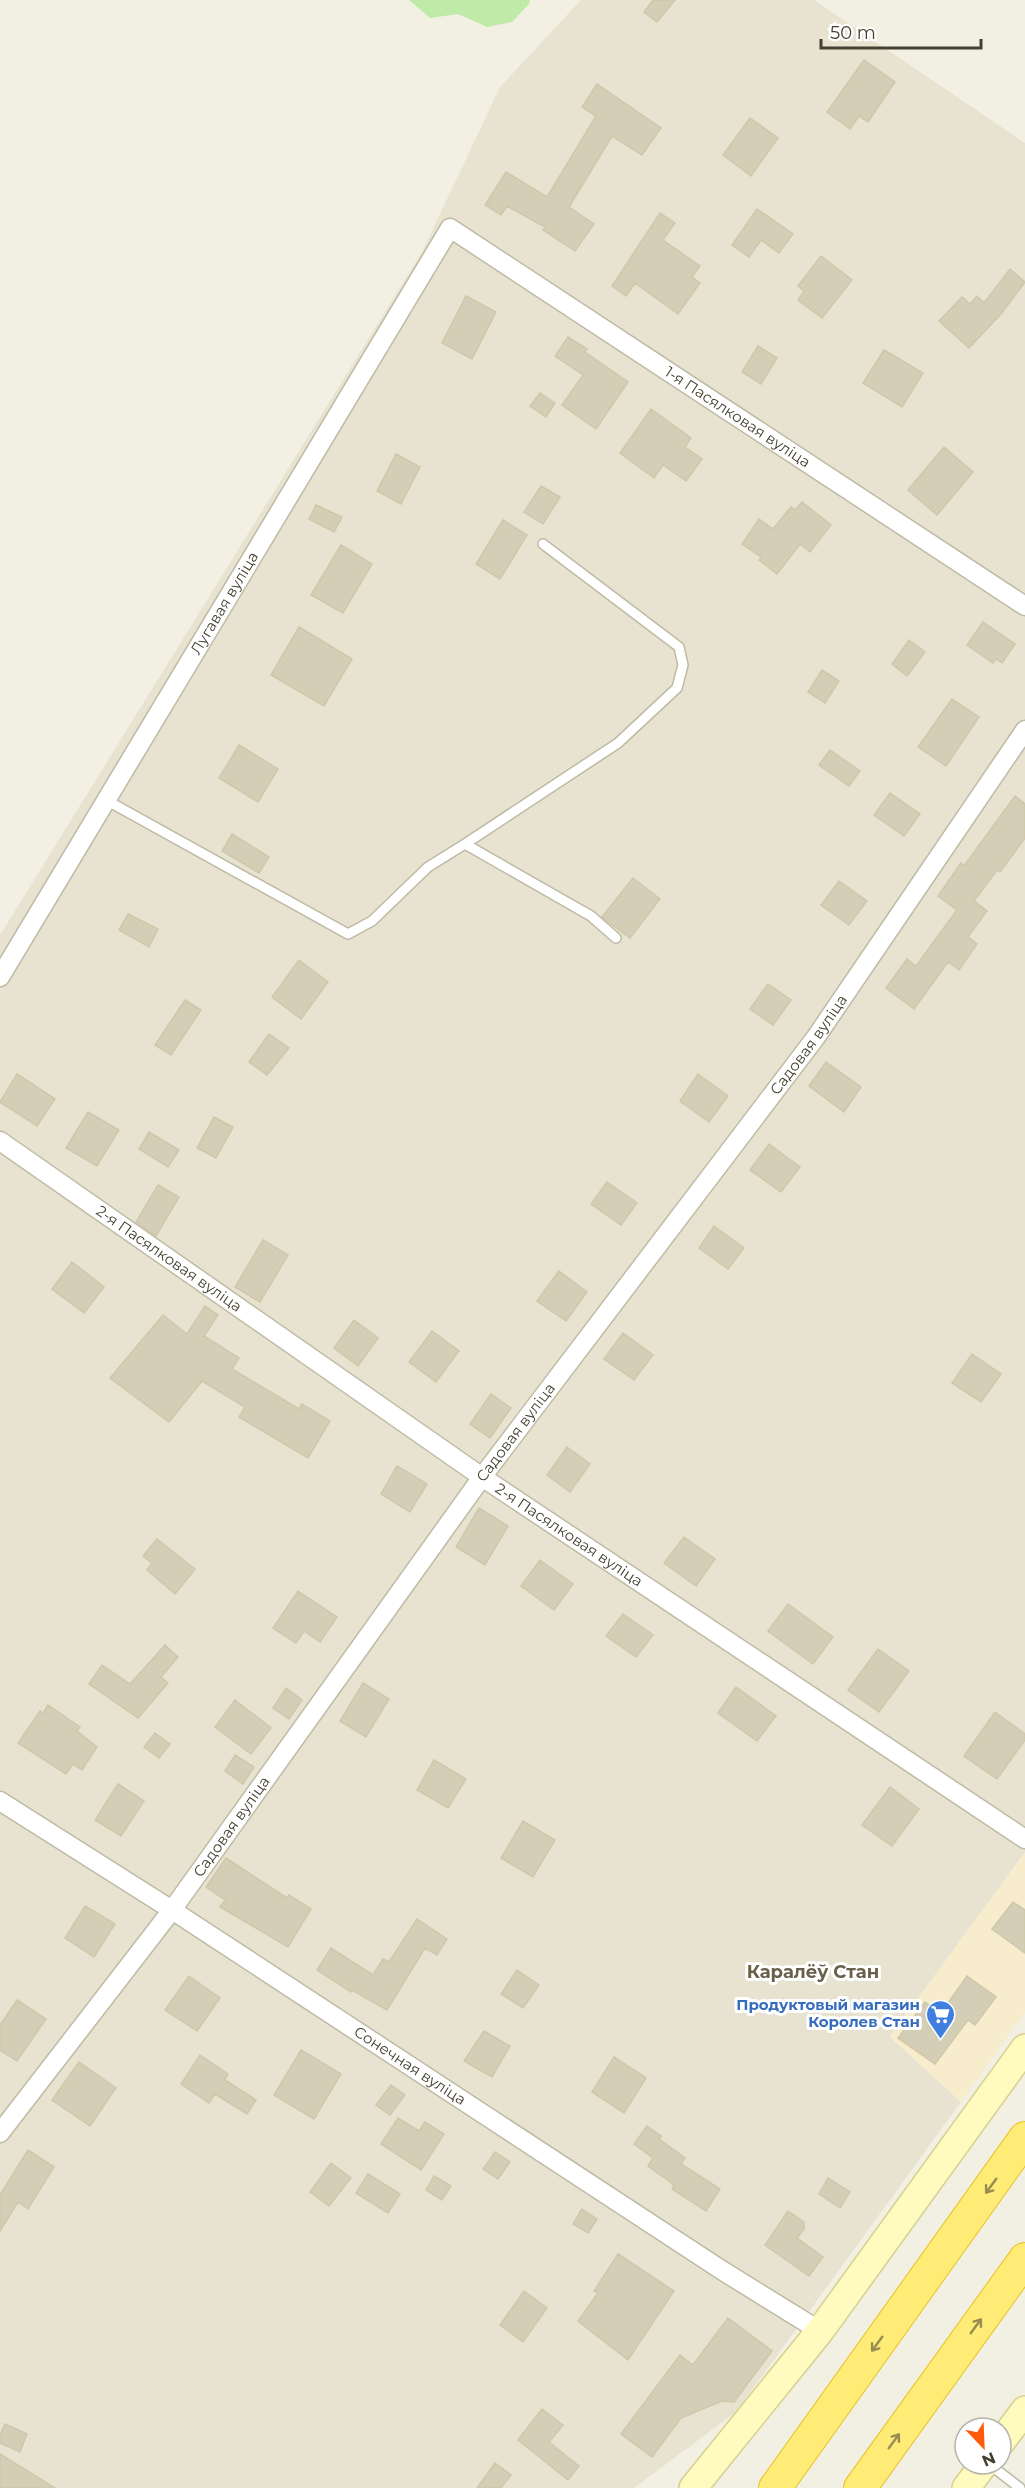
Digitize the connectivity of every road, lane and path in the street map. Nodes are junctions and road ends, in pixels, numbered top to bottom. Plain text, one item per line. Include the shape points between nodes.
1 (450, 228) joint
2 (543, 544) dead end
3 (1025, 606) edge
4 (1025, 730) edge
5 (106, 800) junction
6 (465, 844) junction
7 (616, 938) dead end
8 (0, 977) edge
9 (0, 1141) edge
10 (482, 1477) junction
11 (0, 1801) edge
12 (1025, 1839) edge
13 (172, 1910) junction
14 (1025, 2048) edge
15 (0, 2133) edge
16 (1025, 2138) edge
17 (1025, 2259) edge
18 (820, 2331) junction
19 (1025, 2410) edge
20 (1013, 2426) edge
21 (1004, 2476) edge
22 (693, 2488) edge
23 (775, 2488) edge
24 (860, 2488) edge
25 (1020, 2488) edge

1 - 3 street, 1-я Пасялковая вуліца
1 - 5 street, Лугавая вуліца
2 - 6 lane via 679,647 683,665 677,688 618,743
4 - 10 street, Садовая вуліца via 816,1037
5 - 6 lane via 348,934 372,921 428,867
5 - 8 street, Лугавая вуліца
6 - 7 lane via 591,916
9 - 10 street, 2-я Пасялковая вуліца
10 - 12 street, 2-я Пасялковая вуліца
10 - 13 street, Садовая вуліца
11 - 13 street, Сонечная вуліца
13 - 15 street, Садовая вуліца
13 - 18 street, Сонечная вуліца
14 - 18 main road
16 -> 23 highway
24 -> 17 highway
18 - 22 main road
19 - 20 main road
21 - 25 lane

